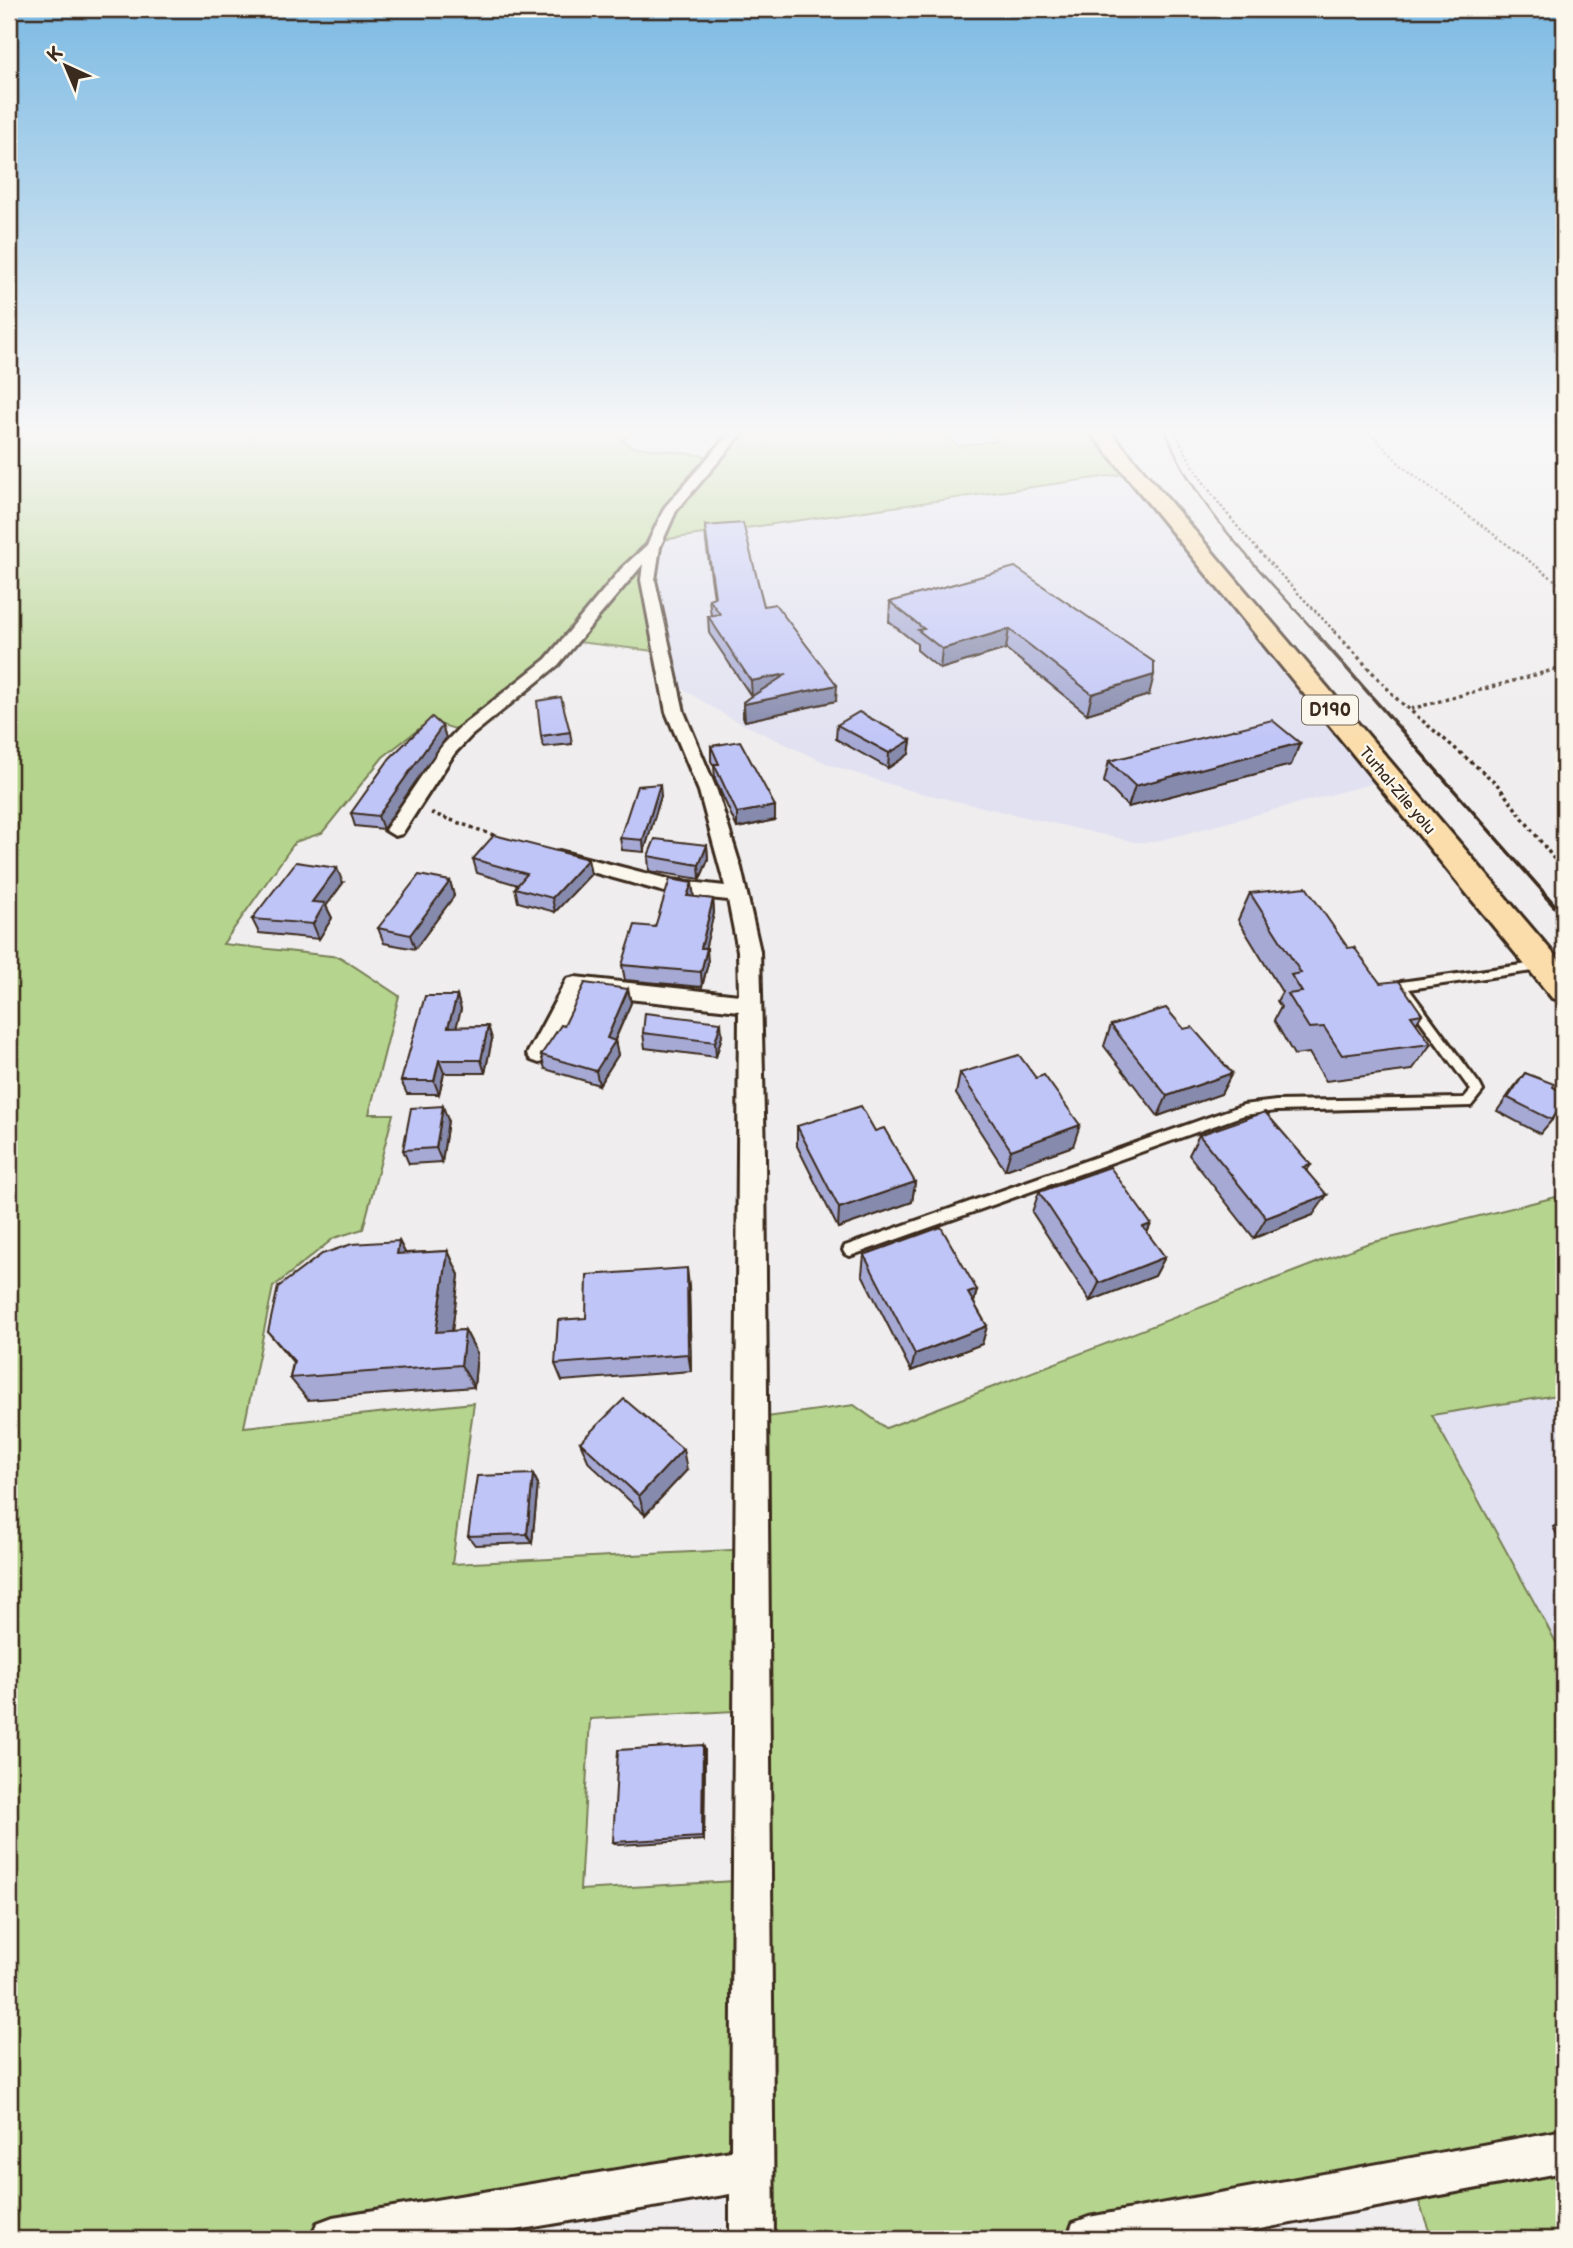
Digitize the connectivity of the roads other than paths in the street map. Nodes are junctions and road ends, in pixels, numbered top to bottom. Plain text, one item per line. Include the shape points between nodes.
1 (659, 534) edge
2 (1185, 534) edge
3 (653, 547) junction
4 (395, 831) dead end
5 (532, 850) edge
6 (736, 894) junction
7 (1545, 965) junction
8 (1564, 989) edge
9 (750, 1004) junction
10 (539, 1054) edge
11 (850, 1250) dead end
12 (1564, 2151) edge
13 (753, 2169) junction
14 (1146, 2234) edge
15 (333, 2239) edge
16 (752, 2239) edge
17 (1089, 2239) edge

1 - 3 street
2 - 7 main road, Turhal-Zile yolu / D190
3 - 4 street via 627,571 552,662 456,741 430,773
3 - 6 street via 648,580 651,602 676,712 708,791
5 - 6 street via 672,887
6 - 9 street via 749,951
7 - 8 main road, Turhal-Zile yolu / D190
7 - 11 lane via 1401,986 1474,1085 1477,1091 1467,1104 1243,1110
9 - 10 street via 575,985
9 - 13 street
12 - 14 street
13 - 15 street
13 - 16 street
14 - 17 street

